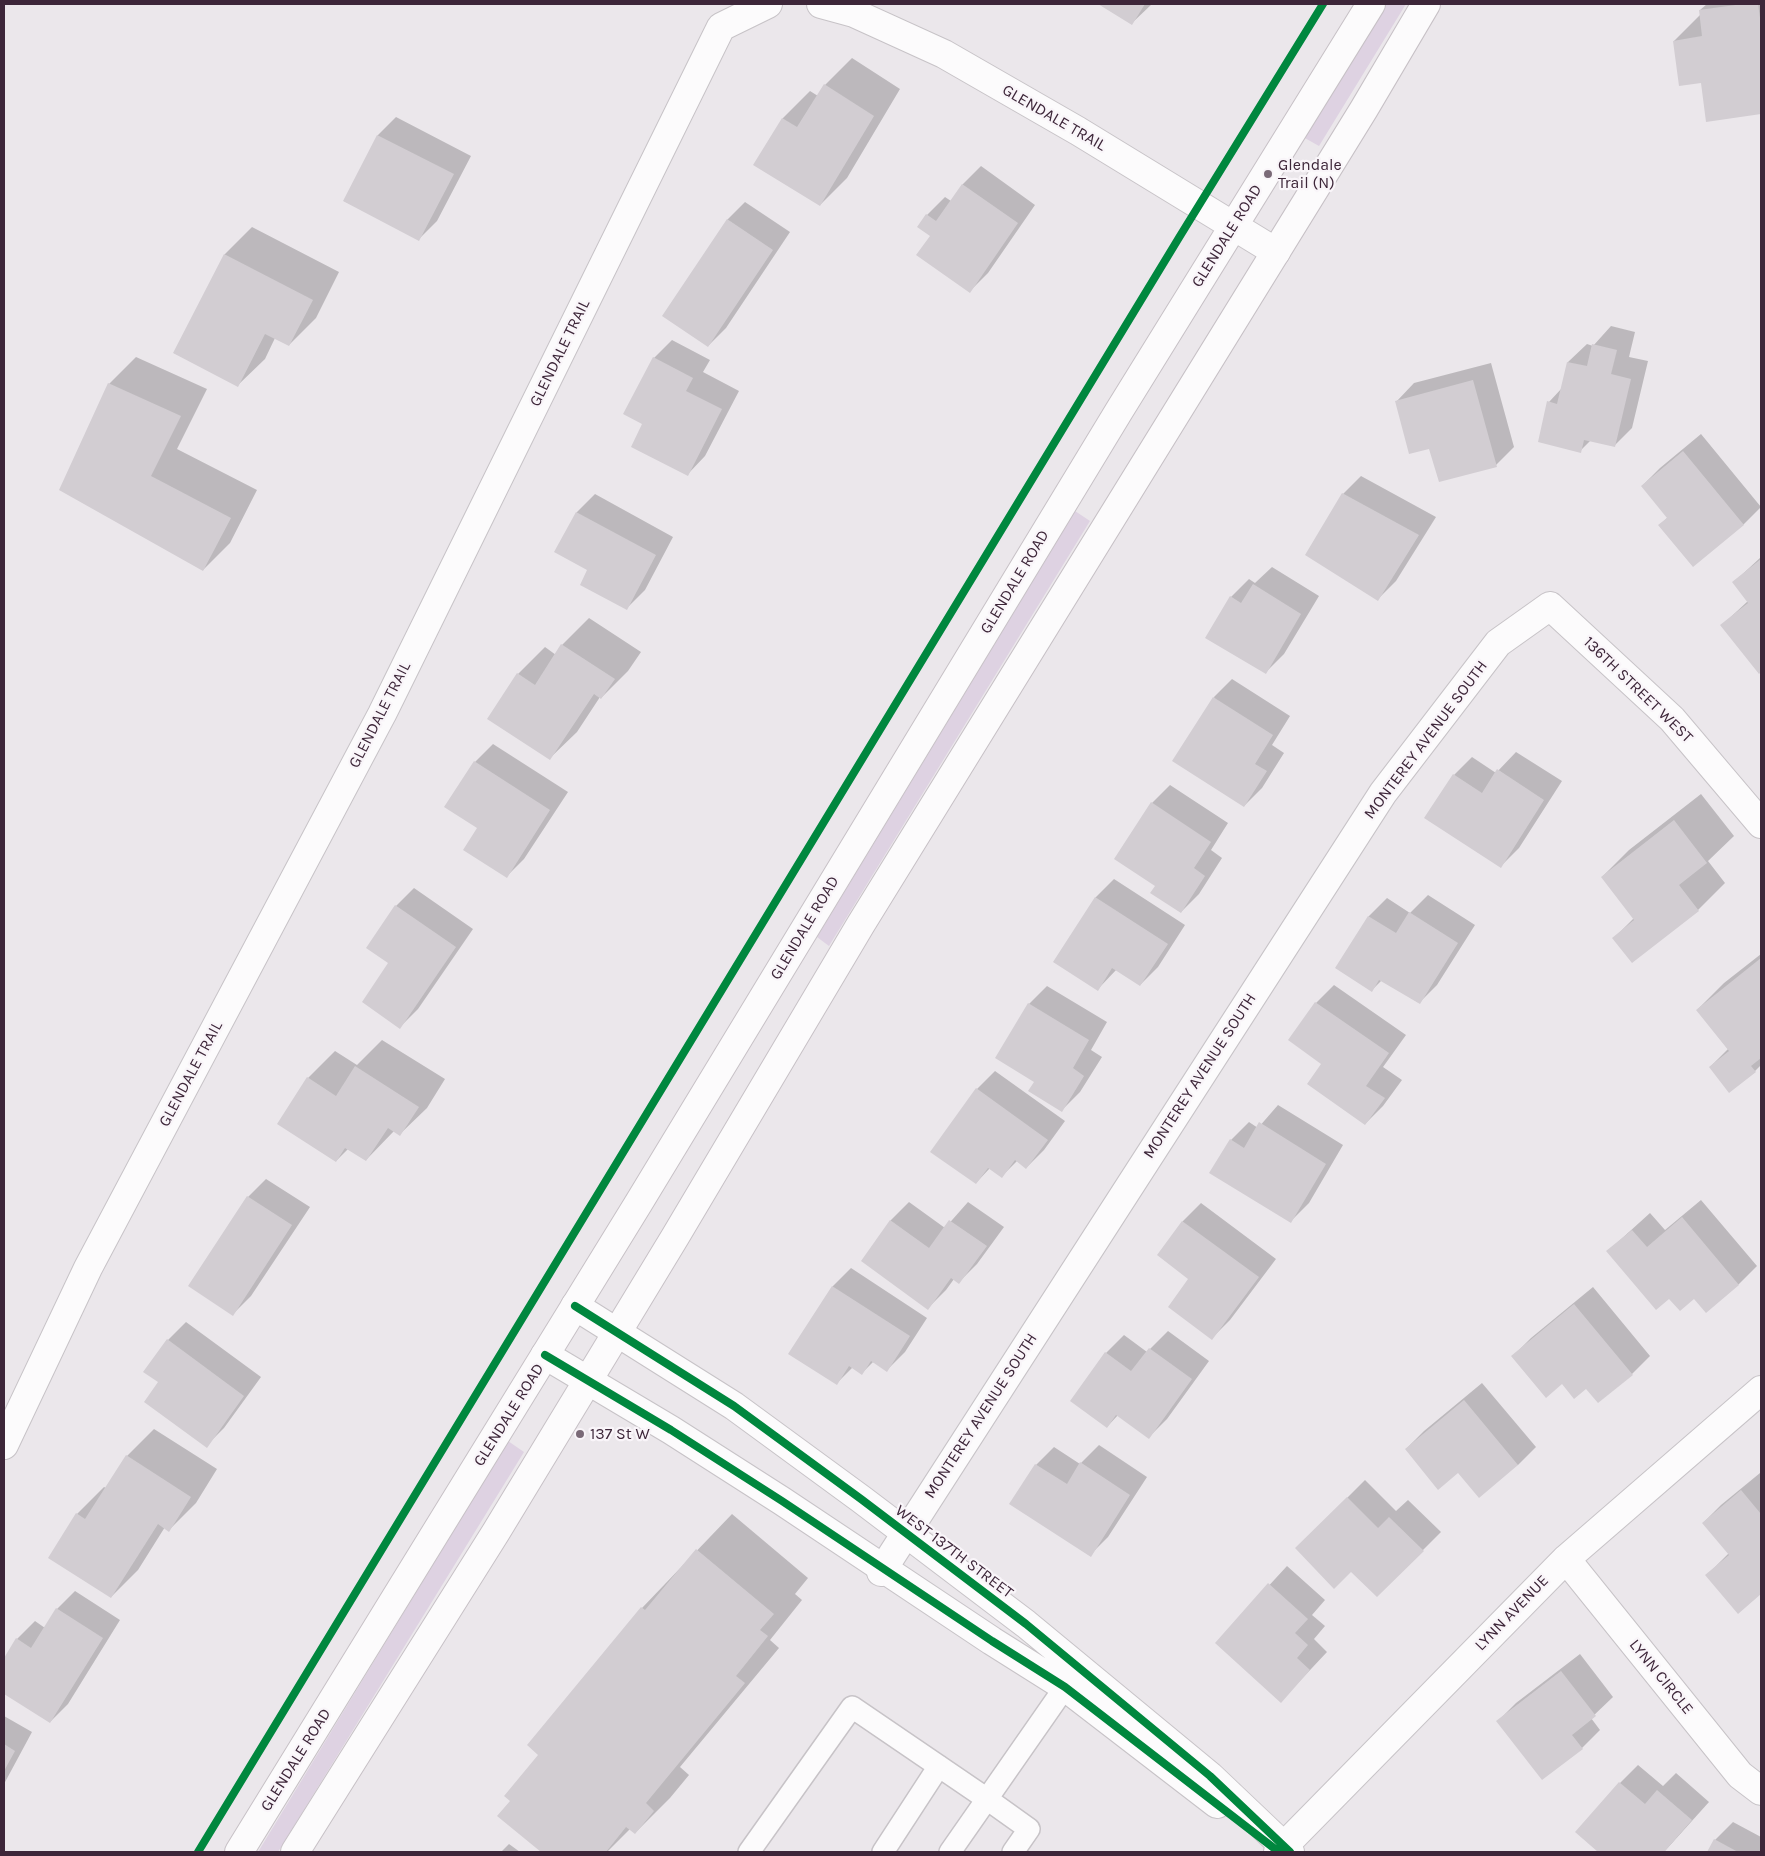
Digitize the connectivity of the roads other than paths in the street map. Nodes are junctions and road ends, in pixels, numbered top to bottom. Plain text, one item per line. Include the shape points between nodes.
1 (768, 4) edge
2 (821, 4) edge
3 (1371, 4) edge
4 (1426, 4) edge
5 (1233, 226) junction
6 (1276, 252) junction
7 (1550, 606) joint
8 (1761, 824) edge
9 (575, 1306) junction
10 (617, 1332) junction
11 (545, 1355) junction
12 (588, 1380) junction
13 (1761, 1390) edge
14 (4, 1444) edge
15 (906, 1533) junction
16 (1566, 1559) junction
17 (882, 1570) junction
18 (1065, 1686) junction
19 (940, 1766) junction
20 (1761, 1791) edge
21 (988, 1799) junction
22 (1283, 1851) edge
23 (239, 1852) edge
24 (294, 1852) edge
25 (749, 1852) edge
26 (883, 1852) edge
27 (950, 1852) edge
28 (1013, 1852) edge

1 - 14 street, GLENDALE TRAIL via 721,27 382,714 88,1268
2 - 5 street, GLENDALE TRAIL via 854,13 944,54
3 - 5 street, GLENDALE ROAD
4 - 6 street
5 - 6 street, GLENDALE TRAIL
5 - 9 street, GLENDALE ROAD
6 - 10 street via 866,916
7 - 8 street, 136TH STREET WEST via 1672,719
7 - 15 street, MONTEREY AVENUE SOUTH via 1498,643 1383,793
9 - 10 street, WEST 137TH STREET
9 - 11 street, GLENDALE ROAD
10 - 12 street
10 - 15 street, WEST 137TH STREET via 734,1406
11 - 12 street
11 - 23 street, GLENDALE ROAD
12 - 17 street via 711,1455
12 - 24 street
13 - 16 street, LYNN AVENUE
15 - 17 street, MONTEREY AVENUE SOUTH
15 - 22 street, WEST 137TH STREET via 1026,1624 1210,1776
16 - 20 street, LYNN CIRCLE via 1740,1775
16 - 22 street, LYNN AVENUE
17 - 18 street
18 - 21 lane
18 - 22 street
19 - 21 lane
19 - 25 lane via 852,1707
19 - 26 lane
21 - 27 lane
21 - 28 lane via 1029,1829

